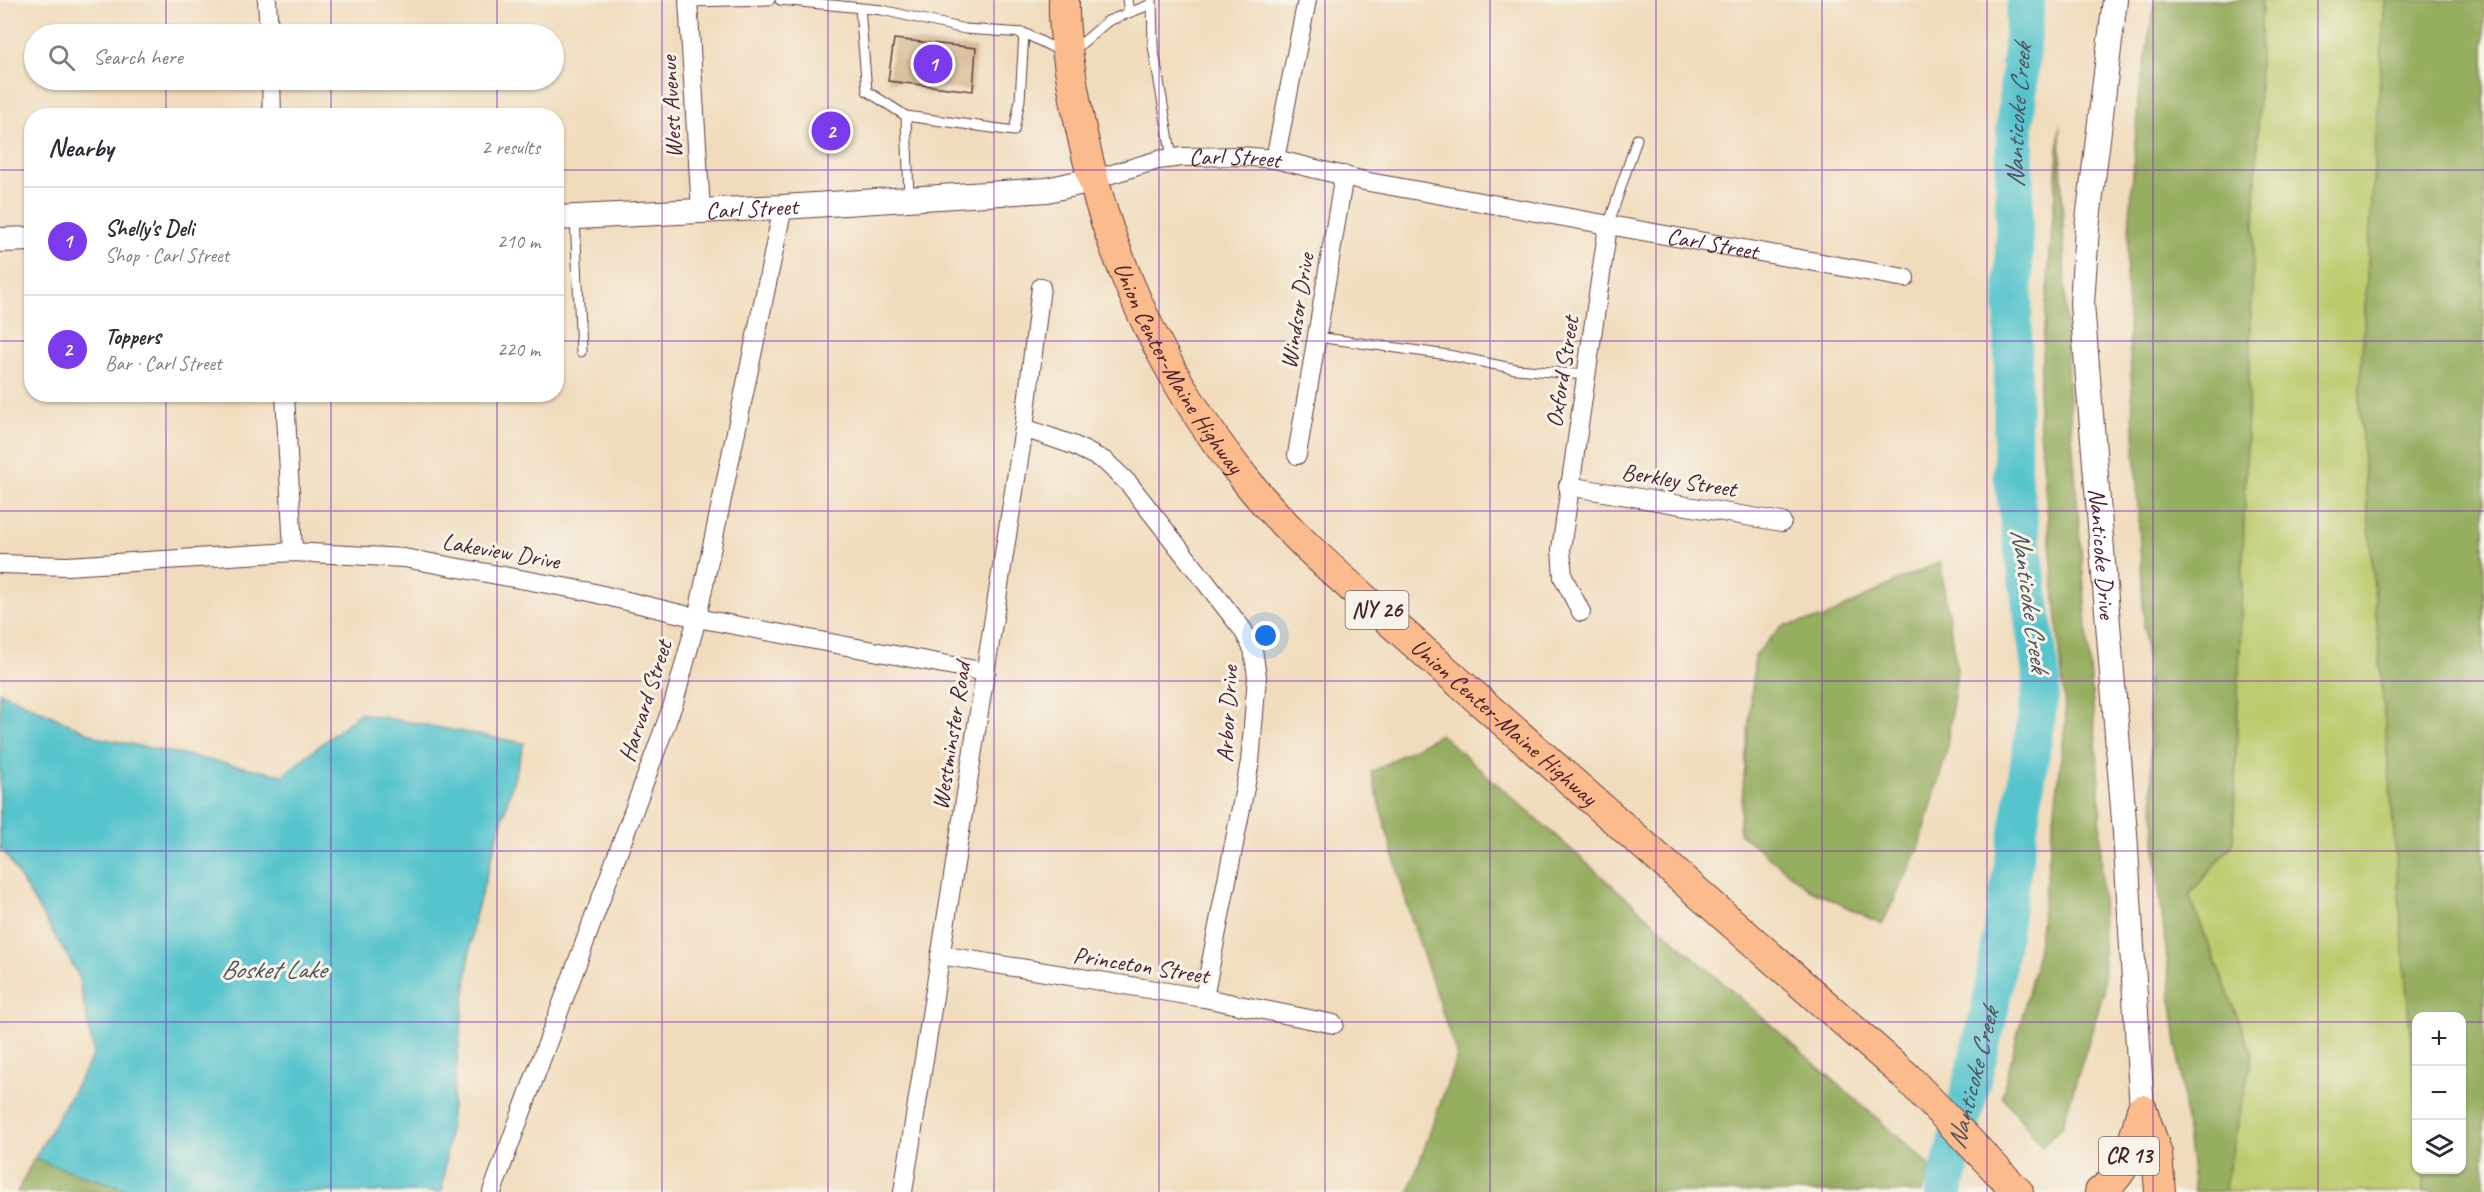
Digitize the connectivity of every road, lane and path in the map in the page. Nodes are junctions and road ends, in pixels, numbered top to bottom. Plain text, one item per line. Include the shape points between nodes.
1 (267, 0) edge
2 (770, 0) edge
3 (780, 0) edge
4 (1064, 0) edge
5 (1127, 0) edge
6 (1307, 0) edge
7 (2115, 0) edge
8 (688, 1) edge
9 (1152, 2) edge
10 (860, 8) junction
11 (1129, 12) junction
12 (268, 24) edge
13 (1024, 33) junction
14 (1068, 56) junction
15 (271, 90) edge
16 (272, 108) edge
17 (906, 116) junction
18 (1637, 139) dead end
19 (1172, 158) junction
20 (1275, 159) junction
21 (1344, 175) junction
22 (1092, 180) junction
23 (909, 199) junction
24 (783, 207) junction
25 (701, 211) junction
26 (566, 217) edge
27 (1608, 226) junction
28 (24, 239) edge
29 (0, 240) edge
30 (1905, 278) dead end
31 (1041, 287) dead end
32 (1317, 337) junction
33 (581, 352) dead end
34 (1585, 375) junction
35 (285, 402) edge
36 (1024, 428) junction
37 (1298, 455) dead end
38 (1568, 486) junction
39 (1782, 522) dead end
40 (292, 552) junction
41 (0, 564) edge
42 (1581, 612) dead end
43 (697, 618) junction
44 (986, 672) junction
45 (940, 956) junction
46 (1204, 998) junction
47 (1334, 1024) dead end
48 (2142, 1110) junction
49 (2157, 1154) junction
50 (492, 1192) edge
51 (903, 1192) edge
52 (2018, 1192) edge
53 (2100, 1192) edge
54 (2144, 1192) edge
55 (2160, 1192) edge

1 - 12 street
2 - 8 lane
3 - 10 lane
4 - 14 main road, Union Center-Maine Highway / NY 26
5 - 11 lane
6 - 20 street
7 - 48 street, Nanticoke Drive / CR 13 via 2087,228 2082,304 2123,810
8 - 25 street, West Avenue
9 - 11 lane
9 - 19 lane via 1153,46
10 - 13 lane via 965,29
10 - 17 lane via 867,91
11 - 14 lane via 1108,21
13 - 14 lane
13 - 17 lane via 1014,131
14 - 22 main road, Union Center-Maine Highway / NY 26
15 - 16 street
17 - 23 lane
18 - 27 lane, Oxford Street
19 - 20 street, Carl Street
19 - 22 street, Carl Street
20 - 21 street, Carl Street
21 - 27 street, Carl Street
21 - 32 street, Windsor Drive
22 - 23 street, Carl Street via 1047,190
22 - 52 main road, Union Center-Maine Highway / NY 26 via 1100,211 1135,297 1180,386 1249,484 1283,522 1378,611 1907,1077
23 - 24 street, Carl Street
24 - 25 street, Carl Street
24 - 43 street, Harvard Street
25 - 26 street, Carl Street
26 - 33 lane
27 - 30 street, Carl Street
27 - 34 street, Oxford Street
28 - 29 street
31 - 36 street, Westminster Road
32 - 34 lane via 1448,355 1516,369
32 - 37 street, Windsor Drive
34 - 38 street, Oxford Street
35 - 40 street
36 - 44 street, Westminster Road
36 - 46 street, Arbor Drive via 1105,461 1129,484 1243,630 1253,650 1257,677 1250,762
38 - 39 street, Berkley Street
38 - 42 street, Oxford Street via 1561,549 1563,577
40 - 41 street, Lakeview Drive via 68,566
40 - 43 street, Lakeview Drive via 404,558 586,591
43 - 44 street, Lakeview Drive
43 - 50 street, Harvard Street via 674,702
44 - 45 street, Westminster Road
45 - 46 street, Princeton Street
45 - 51 street, Westminster Road
46 - 47 street, Princeton Street
48 - 49 main road, CR 13
48 - 53 main road, CR 13 via 2126,1165
49 - 54 main road, CR 13
49 - 55 main road, CR 13

